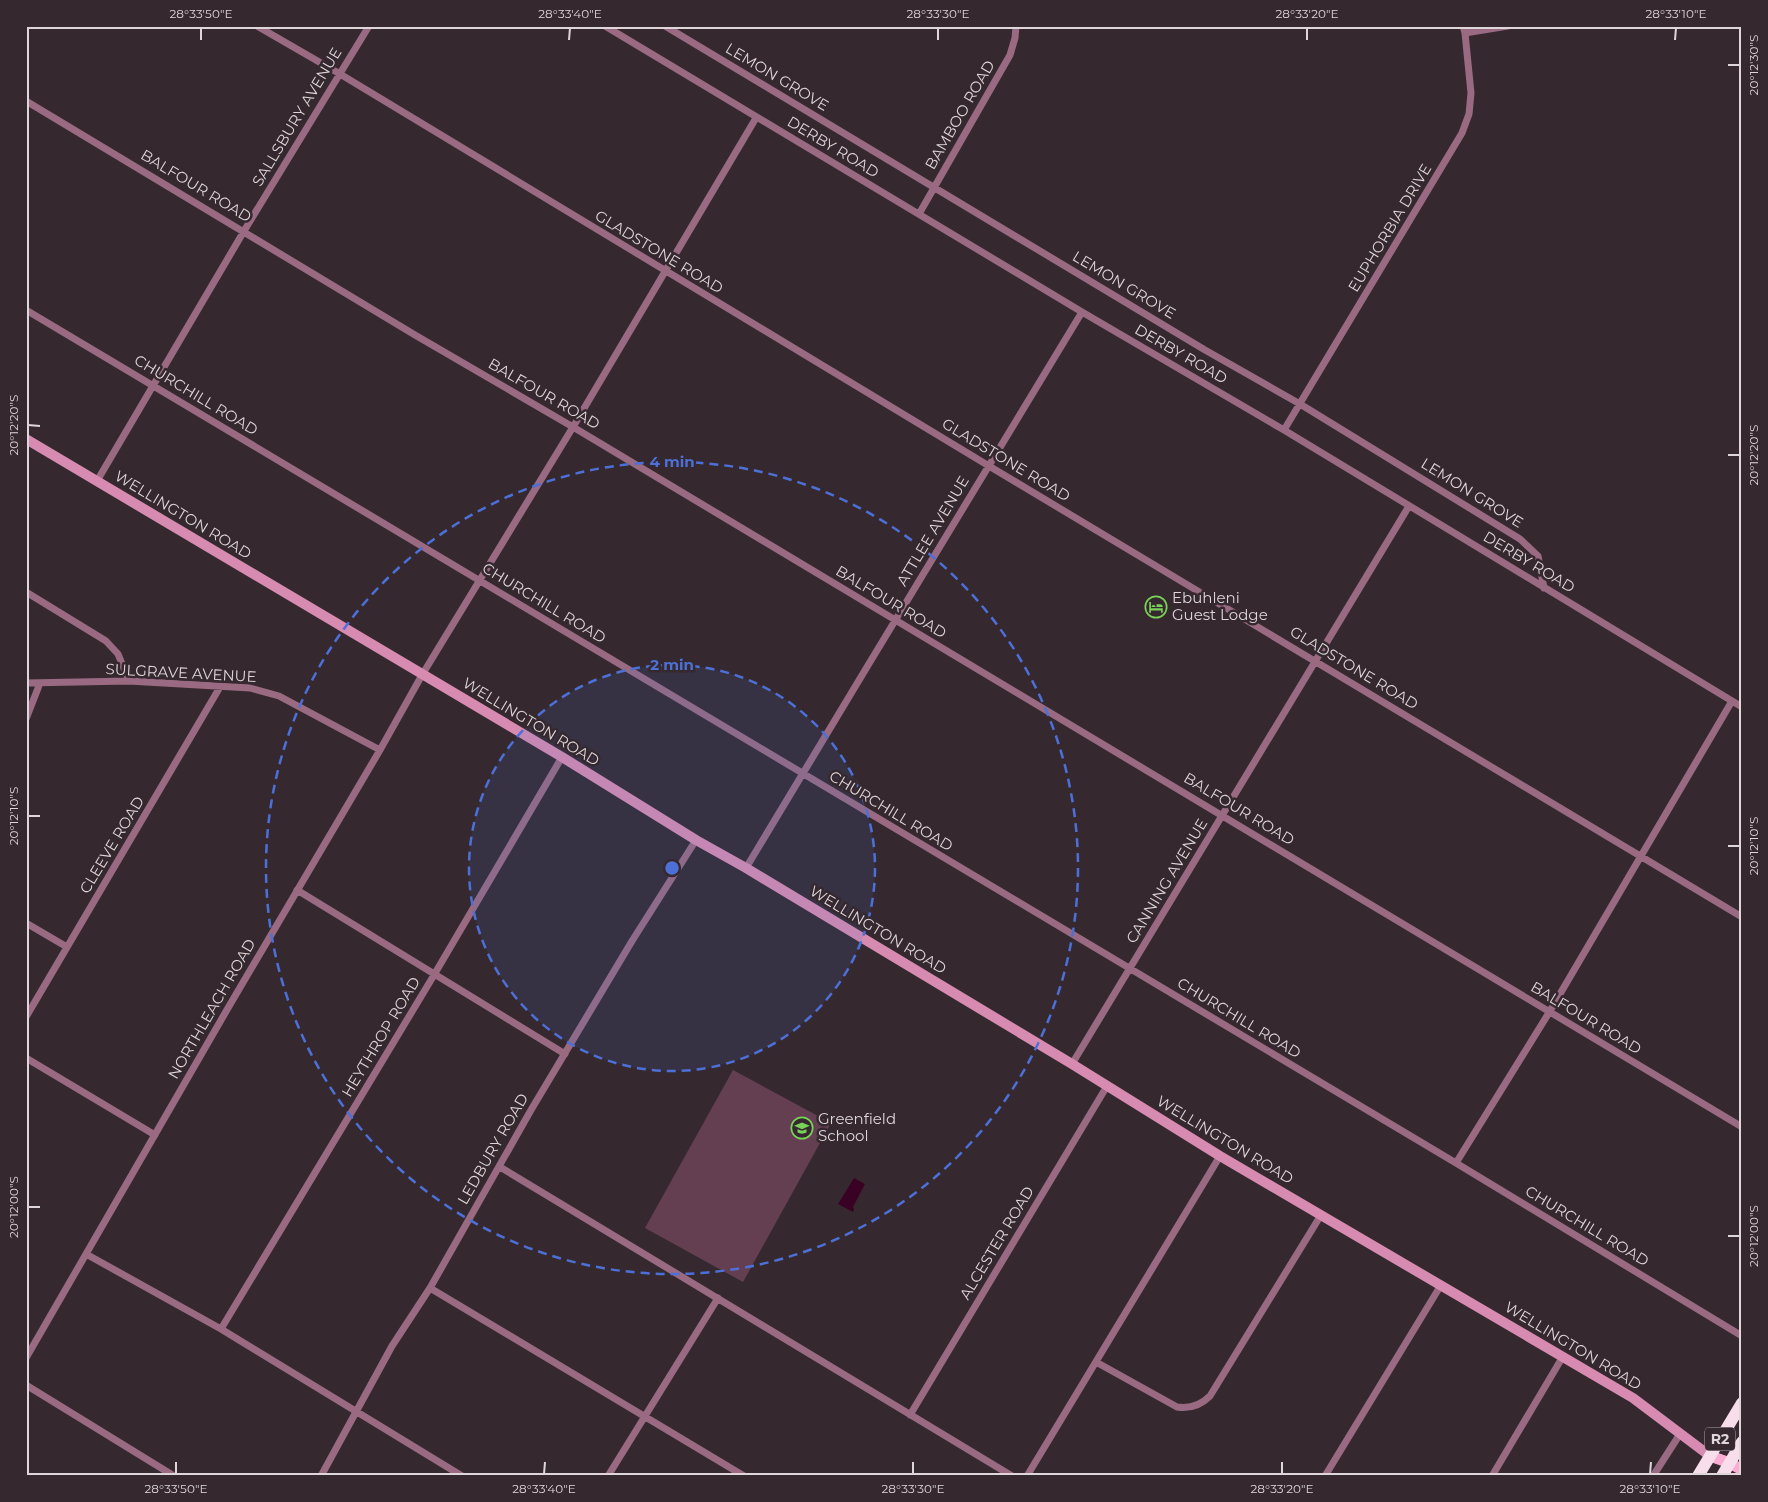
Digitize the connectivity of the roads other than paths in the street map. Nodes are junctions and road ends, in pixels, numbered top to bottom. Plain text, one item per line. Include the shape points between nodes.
1 (257, 26) edge
2 (369, 26) edge
3 (605, 26) edge
4 (665, 26) edge
5 (1016, 26) edge
6 (1508, 26) edge
7 (1464, 30) edge
8 (340, 74) junction
9 (26, 101) edge
10 (756, 118) junction
11 (933, 187) junction
12 (919, 214) junction
13 (244, 231) junction
14 (665, 271) junction
15 (26, 310) edge
16 (1082, 312) junction
17 (154, 386) junction
18 (1300, 404) junction
19 (573, 427) junction
20 (1284, 430) junction
21 (26, 439) edge
22 (989, 466) junction
23 (97, 482) junction
24 (1409, 506) junction
25 (480, 580) junction
26 (1544, 588) junction
27 (26, 592) edge
28 (895, 620) junction
29 (1315, 661) junction
30 (422, 674) junction
31 (129, 681) junction
32 (26, 682) edge
33 (40, 683) junction
34 (220, 687) junction
35 (1732, 701) junction
36 (1742, 707) edge
37 (26, 720) edge
38 (380, 750) junction
39 (562, 757) junction
40 (803, 774) junction
41 (1223, 816) junction
42 (696, 840) junction
43 (1640, 856) junction
44 (746, 868) junction
45 (297, 890) junction
46 (1742, 917) edge
47 (26, 923) edge
48 (67, 947) junction
49 (1130, 970) junction
50 (434, 975) junction
51 (1550, 1011) junction
52 (26, 1017) edge
53 (564, 1054) junction
54 (26, 1058) edge
55 (1072, 1064) junction
56 (1107, 1086) junction
57 (1742, 1128) edge
58 (155, 1135) junction
59 (1220, 1156) junction
60 (1456, 1163) junction
61 (500, 1167) junction
62 (1322, 1216) junction
63 (86, 1254) junction
64 (1441, 1285) junction
65 (430, 1288) junction
66 (718, 1298) junction
67 (221, 1329) junction
68 (1742, 1336) edge
69 (26, 1358) edge
70 (1562, 1358) junction
71 (1096, 1362) junction
72 (26, 1384) edge
73 (1742, 1403) edge
74 (356, 1411) junction
75 (910, 1414) junction
76 (644, 1416) junction
77 (1680, 1434) junction
78 (1742, 1442) edge
79 (1710, 1456) junction
80 (1730, 1463) junction
81 (1742, 1470) edge
82 (174, 1476) edge
83 (321, 1476) edge
84 (462, 1476) edge
85 (608, 1476) edge
86 (744, 1476) edge
87 (1012, 1476) edge
88 (1026, 1476) edge
89 (1325, 1476) edge
90 (1492, 1476) edge
91 (1653, 1476) edge
92 (1698, 1476) edge
93 (1722, 1476) edge

1 - 8 street, GLADSTONE ROAD
2 - 8 street, SALLSBURY AVENUE
3 - 10 street, DERBY ROAD
4 - 11 street, LEMON GROVE
5 - 11 street, BAMBOO ROAD via 1010,55
6 - 7 street
7 - 18 street, EUPHORBIA DRIVE via 1471,93 1469,114 1462,133
8 - 13 street, SALLSBURY AVENUE
8 - 14 street, GLADSTONE ROAD
9 - 13 street, BALFOUR ROAD
10 - 12 street, DERBY ROAD
10 - 14 street, NORTHLEACH ROAD
11 - 12 street, BAMBOO ROAD
11 - 18 street, LEMON GROVE
12 - 16 street, DERBY ROAD
13 - 17 street, SALLSBURY AVENUE
13 - 19 street, BALFOUR ROAD
14 - 19 street, NORTHLEACH ROAD
14 - 22 street, GLADSTONE ROAD
15 - 17 street, CHURCHILL ROAD
16 - 20 street, DERBY ROAD
16 - 22 street, ATTLEE AVENUE
17 - 23 street, SALLSBURY AVENUE
17 - 25 street, CHURCHILL ROAD
18 - 20 street, EUPHORBIA DRIVE
18 - 26 street, LEMON GROVE via 1526,544 1538,556
19 - 25 street, NORTHLEACH ROAD
19 - 28 street, BALFOUR ROAD
20 - 24 street, DERBY ROAD
21 - 23 main road, WELLINGTON ROAD
22 - 28 street, ATTLEE AVENUE
22 - 29 street, GLADSTONE ROAD
23 - 30 main road, WELLINGTON ROAD
24 - 26 street, DERBY ROAD
24 - 29 street, CANNING AVENUE
25 - 30 street, NORTHLEACH ROAD
25 - 40 street, CHURCHILL ROAD
26 - 35 street, DERBY ROAD
27 - 31 street via 106,641 118,654
28 - 40 street, ATTLEE AVENUE
28 - 41 street, BALFOUR ROAD
29 - 41 street, CANNING AVENUE
29 - 43 street, GLADSTONE ROAD
30 - 38 street, NORTHLEACH ROAD
30 - 39 main road, WELLINGTON ROAD
31 - 33 street, SULGRAVE AVENUE
31 - 34 street, SULGRAVE AVENUE
32 - 33 street, SULGRAVE AVENUE
33 - 37 street
34 - 38 street, SULGRAVE AVENUE via 250,688 279,696
34 - 48 street, CLEEVE ROAD
35 - 36 street, DERBY ROAD
35 - 43 street
38 - 45 street, NORTHLEACH ROAD
39 - 42 main road, WELLINGTON ROAD
39 - 50 street, HEYTHROP ROAD
40 - 44 street, ATTLEE AVENUE
40 - 49 street, CHURCHILL ROAD
41 - 49 street, CANNING AVENUE
41 - 51 street, BALFOUR ROAD
42 - 44 main road, WELLINGTON ROAD
42 - 53 street, LEDBURY ROAD
43 - 46 street, GLADSTONE ROAD
43 - 51 street
44 - 55 main road, WELLINGTON ROAD
45 - 50 street
45 - 58 street, NORTHLEACH ROAD
47 - 48 street
48 - 52 street, CLEEVE ROAD
49 - 55 street, CANNING AVENUE
49 - 60 street, CHURCHILL ROAD
50 - 53 street
50 - 67 street, HEYTHROP ROAD
51 - 57 street, BALFOUR ROAD
51 - 60 street
53 - 61 street, LEDBURY ROAD
54 - 58 street
55 - 56 main road, WELLINGTON ROAD
56 - 59 main road, WELLINGTON ROAD
56 - 75 street, ALCESTER ROAD
58 - 63 street, NORTHLEACH ROAD
59 - 62 main road, WELLINGTON ROAD
59 - 71 street
60 - 68 street, CHURCHILL ROAD
61 - 65 street, LEDBURY ROAD
61 - 66 street
62 - 64 main road, WELLINGTON ROAD
62 - 71 street via 1205,1401 1190,1408 1177,1407
63 - 67 street
63 - 69 street, NORTHLEACH ROAD
64 - 70 main road, WELLINGTON ROAD
64 - 89 street
65 - 74 street, LEDBURY ROAD via 392,1346
65 - 76 street
66 - 75 street
66 - 76 street
67 - 74 street
70 - 77 main road, WELLINGTON ROAD via 1633,1398
70 - 90 street
71 - 88 street
72 - 82 street
73 - 79 highway, R2
74 - 83 street, LEDBURY ROAD
74 - 84 street
75 - 87 street
76 - 85 street
76 - 86 street
77 - 79 main road, WELLINGTON ROAD
77 - 91 street
78 - 80 highway, R2
79 - 80 main road
79 - 92 highway, R2
79 - 93 main road
80 - 81 main road
80 - 93 highway, R2

